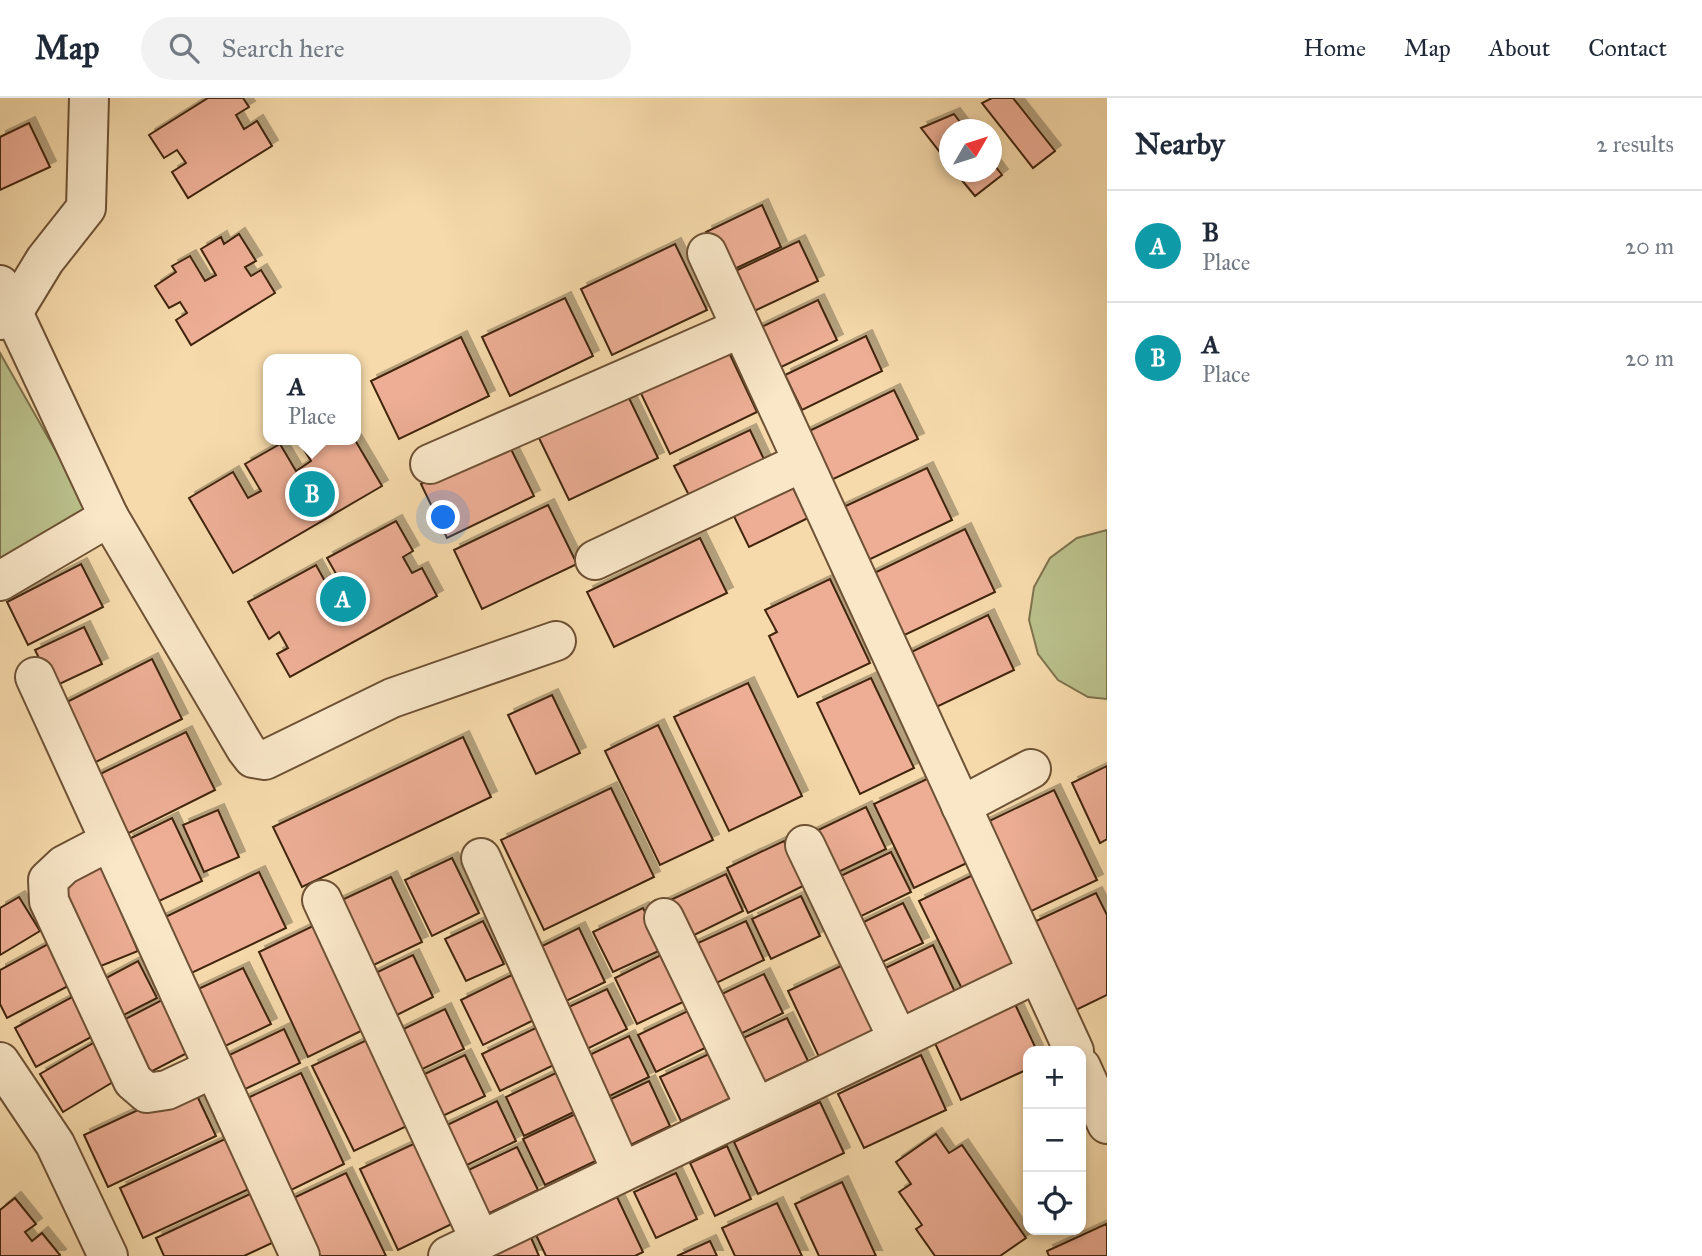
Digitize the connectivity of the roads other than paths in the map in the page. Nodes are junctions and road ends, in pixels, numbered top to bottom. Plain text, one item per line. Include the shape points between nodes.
1 (89, 98) edge
2 (706, 253) dead end
3 (5, 305) edge
4 (741, 328) junction
5 (803, 462) junction
6 (430, 464) dead end
7 (109, 517) junction
8 (595, 560) dead end
9 (0, 580) edge
10 (556, 641) dead end
11 (35, 677) dead end
12 (1031, 769) dead end
13 (961, 806) junction
14 (110, 841) junction
15 (805, 845) dead end
16 (481, 858) dead end
17 (322, 900) dead end
18 (664, 918) dead end
19 (1037, 973) junction
20 (898, 1040) junction
21 (1071, 1046) edge
22 (0, 1062) edge
23 (214, 1068) junction
24 (1086, 1078) edge
25 (756, 1108) junction
26 (1107, 1124) edge
27 (622, 1172) junction
28 (464, 1248) edge
29 (108, 1256) edge
30 (300, 1256) edge

1 - 3 street via 86,208
2 - 4 street
3 - 7 street
4 - 5 street
4 - 6 street
5 - 8 street
5 - 13 street
7 - 9 street
7 - 10 street via 195,632 253,758 265,760 386,687
11 - 14 street
12 - 13 street
13 - 19 street
14 - 23 street
14 - 23 street via 64,865 48,880 49,901 133,1081 147,1093 167,1090
15 - 20 street
16 - 27 street
17 - 28 street
18 - 25 street
19 - 20 street
19 - 21 street
20 - 25 street
22 - 29 street via 55,1143
23 - 30 street
24 - 26 street
25 - 27 street
27 - 28 street

